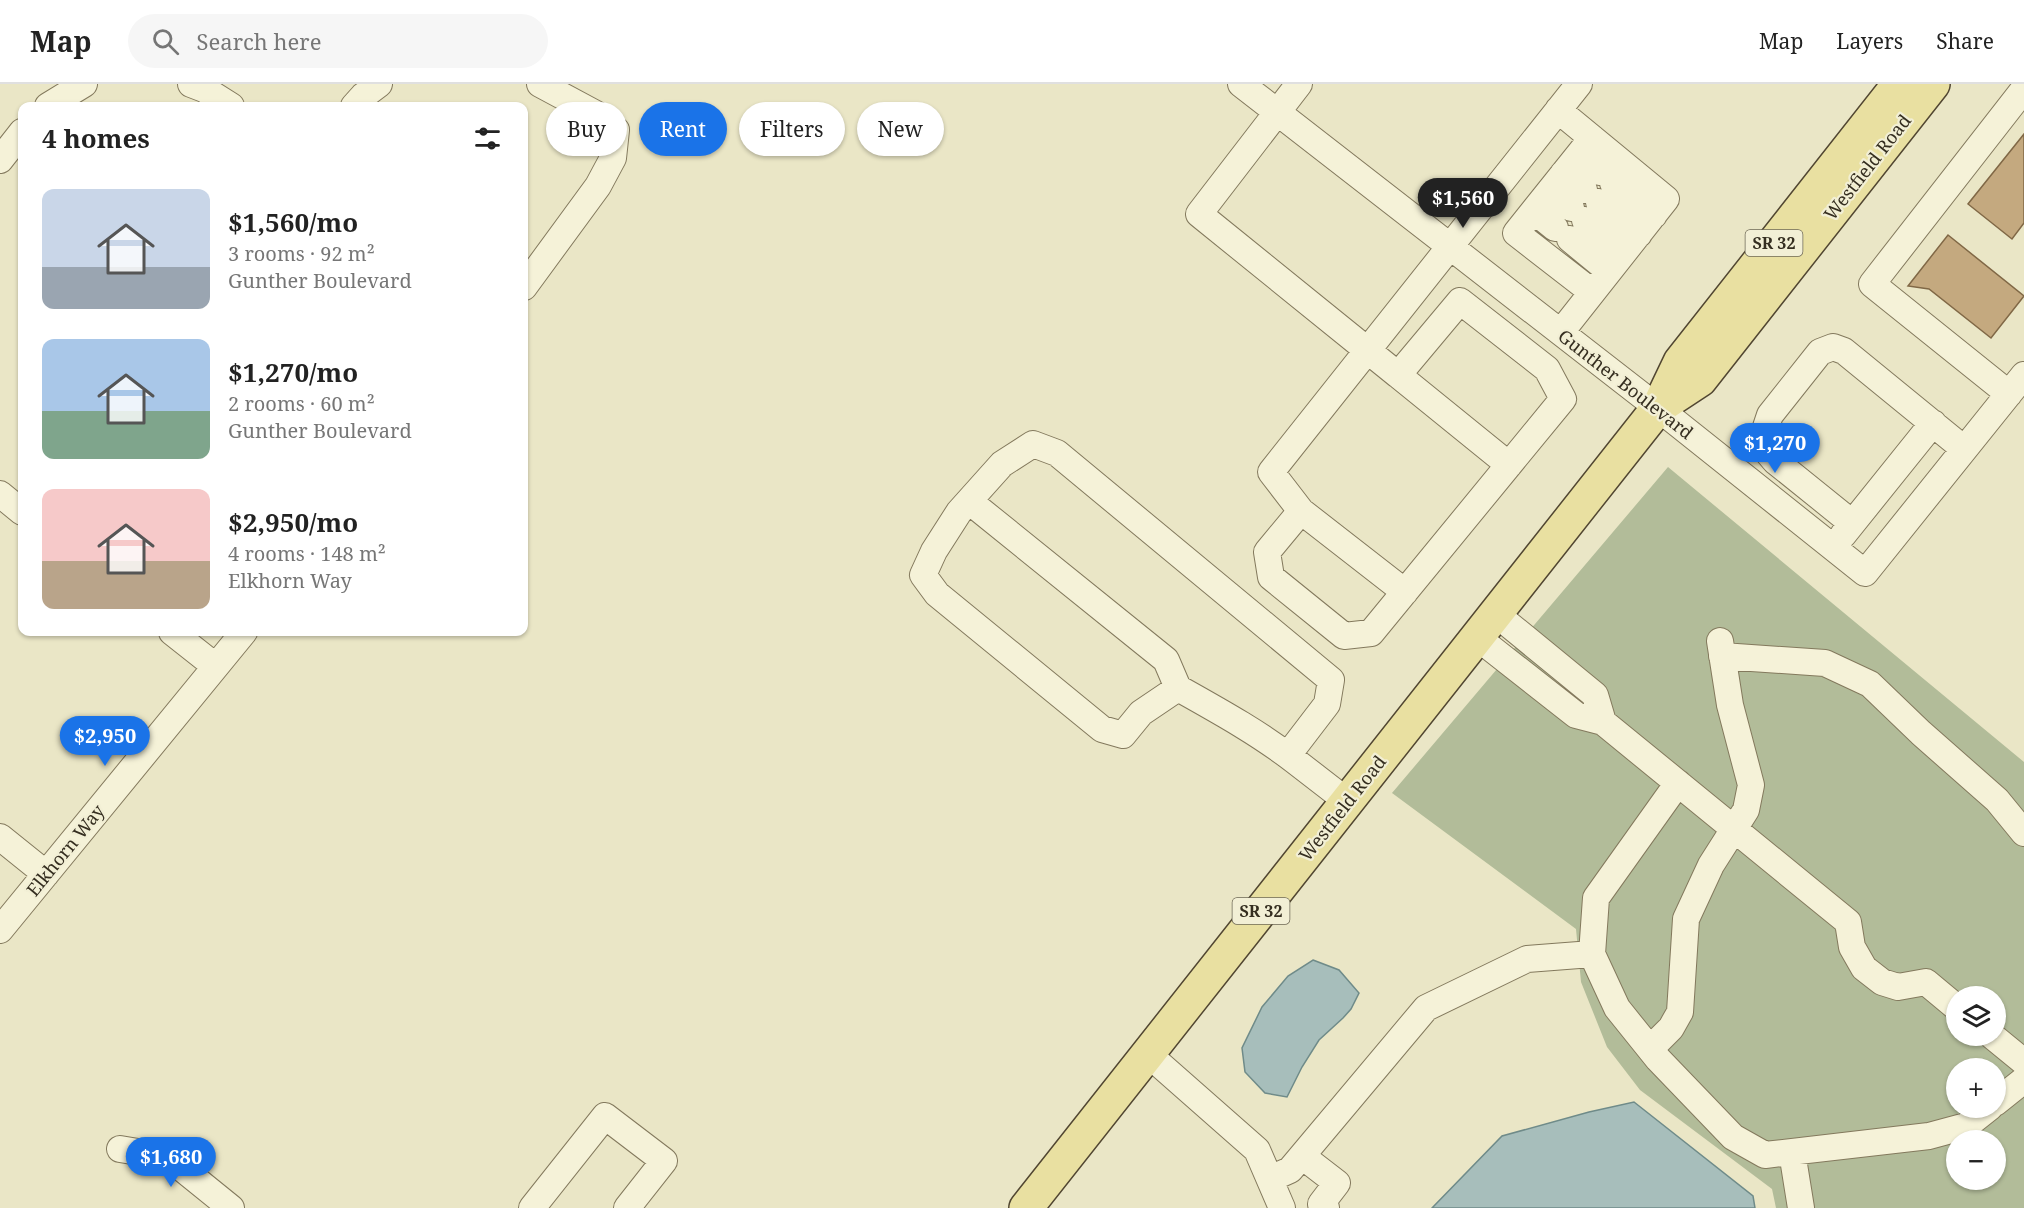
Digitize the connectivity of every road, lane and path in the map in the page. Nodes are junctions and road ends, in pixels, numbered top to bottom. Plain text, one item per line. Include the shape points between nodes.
1 (84, 84) edge
2 (191, 84) edge
3 (379, 84) edge
4 (540, 84) edge
5 (1241, 84) edge
6 (1299, 84) edge
7 (1580, 84) edge
8 (1899, 84) edge
9 (1933, 84) edge
10 (2024, 89) edge
11 (55, 102) edge
12 (225, 102) edge
13 (358, 102) edge
14 (1558, 110) junction
15 (1277, 112) junction
16 (18, 137) edge
17 (0, 160) edge
18 (1564, 174) junction
19 (1584, 205) junction
20 (1632, 243) junction
21 (1450, 247) junction
22 (528, 282) edge
23 (1592, 292) junction
24 (1563, 334) junction
25 (1368, 350) junction
26 (1542, 365) junction
27 (1398, 375) junction
28 (2016, 384) edge
29 (1658, 408) junction
30 (1932, 423) junction
31 (1965, 449) junction
32 (1509, 465) junction
33 (0, 494) edge
34 (969, 501) junction
35 (18, 509) edge
36 (1301, 511) junction
37 (1852, 524) junction
38 (1833, 548) junction
39 (1405, 592) junction
40 (1487, 626) junction
41 (177, 636) edge
42 (241, 636) edge
43 (215, 666) junction
44 (1178, 688) junction
45 (1288, 755) junction
46 (1678, 783) junction
47 (1348, 802) junction
48 (1734, 829) junction
49 (2024, 833) edge
50 (0, 837) edge
51 (46, 874) junction
52 (0, 930) edge
53 (1592, 954) junction
54 (1946, 998) edge
55 (2004, 1046) edge
56 (1650, 1049) junction
57 (1148, 1054) junction
58 (2024, 1062) edge
59 (2024, 1080) edge
60 (2006, 1094) edge
61 (1976, 1118) edge
62 (120, 1149) dead end
63 (1792, 1152) junction
64 (1302, 1156) junction
65 (1270, 1179) junction
66 (231, 1208) edge
67 (532, 1208) edge
68 (627, 1208) edge
69 (1026, 1208) edge
70 (1282, 1208) edge
71 (1326, 1208) edge
72 (1801, 1208) edge

1 - 11 street
2 - 12 street
3 - 13 street
4 - 22 street via 596,114 616,130 613,158 598,186
5 - 15 street, Gunther Boulevard
6 - 15 street
7 - 14 street
8 - 29 main road, Westfield Road / SR 32 via 1680,362
9 - 29 main road, Westfield Road / SR 32 via 1700,380
10 - 28 street via 1872,284
14 - 18 street
14 - 21 street
15 - 21 street, Gunther Boulevard
15 - 25 street via 1199,214
16 - 17 street
18 - 19 street
18 - 19 street
18 - 20 street via 1666,199
18 - 23 street via 1516,233
19 - 20 street
19 - 20 street
20 - 23 street
21 - 24 street, Gunther Boulevard
21 - 25 street
23 - 24 street
24 - 26 street
24 - 29 street, Gunther Boulevard
25 - 27 street
25 - 36 street via 1271,472
26 - 27 street via 1460,301
26 - 32 street via 1563,399
27 - 32 street
28 - 31 street, Gunther Boulevard
29 - 38 street, Gunther Boulevard
29 - 40 main road, Westfield Road / SR 32
30 - 31 street
30 - 37 street
30 - 37 street via 1844,351 1833,347 1820,352 1770,415 1763,447
31 - 38 street, Gunther Boulevard via 1865,573
32 - 39 street
33 - 35 street
34 - 44 street via 1166,660
34 - 44 street via 934,550 923,575 937,594 1102,729 1123,735 1141,713
34 - 45 street via 1002,464 1033,444 1057,453 1332,680 1327,704
36 - 39 street
36 - 39 street via 1267,552 1271,578 1344,636 1371,633
37 - 38 street
40 - 46 street via 1576,714 1603,722
40 - 47 main road, Westfield Road / SR 32
41 - 43 street
42 - 43 street, Elkhorn Way
43 - 51 street, Elkhorn Way
44 - 45 street
45 - 47 street
46 - 48 street
46 - 53 street via 1596,898
47 - 57 main road, Westfield Road / SR 32
48 - 49 street via 1746,810 1751,785 1730,705 1721,649 1825,663 1870,684 1997,800
48 - 54 street via 1848,922 1852,947 1864,968 1882,982 1898,987 1926,982
48 - 56 street via 1711,865 1686,919 1680,1012 1671,1028
50 - 51 street
51 - 52 street, Elkhorn Way
53 - 56 street via 1617,1008
53 - 64 street via 1527,959 1426,1008
55 - 58 street
56 - 63 street via 1733,1137 1765,1155
57 - 65 street via 1257,1150
57 - 69 main road, Westfield Road / SR 32
59 - 60 street
61 - 63 street via 1966,1126 1929,1136
62 - 66 street via 168,1157
63 - 72 street
64 - 65 street via 1290,1170
64 - 71 street via 1337,1182 1321,1204
65 - 70 street
67 - 68 street via 605,1116 664,1161

